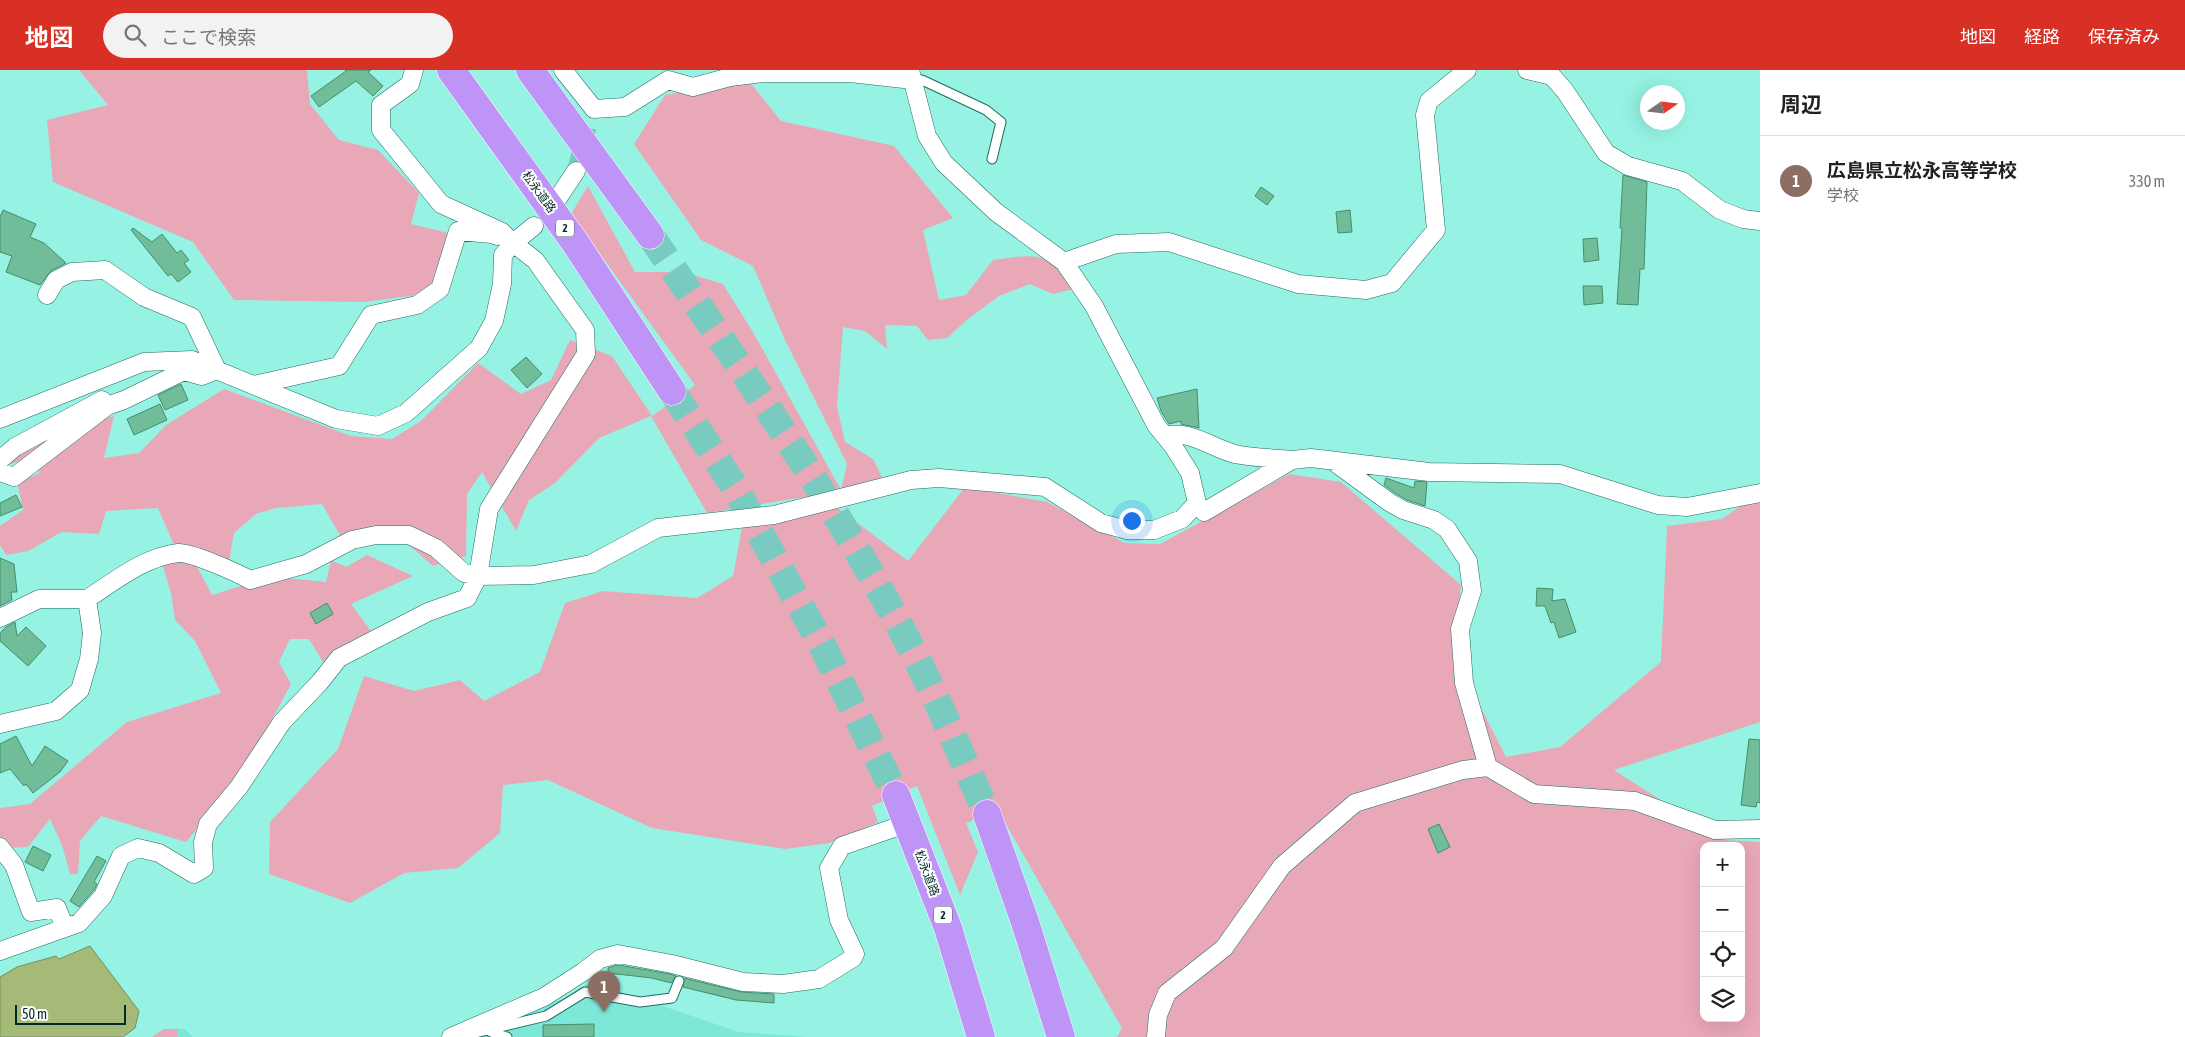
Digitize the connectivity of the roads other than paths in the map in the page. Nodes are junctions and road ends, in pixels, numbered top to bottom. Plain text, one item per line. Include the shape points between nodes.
1 (414, 70) edge
2 (451, 70) edge
3 (530, 70) edge
4 (563, 70) edge
5 (1467, 70) edge
6 (1528, 70) edge
7 (912, 75) edge
8 (992, 159) dead end
9 (576, 171) tunnel mouth
10 (556, 201) dead end
11 (1760, 221) edge
12 (534, 226) dead end
13 (650, 235) tunnel mouth
14 (513, 243) junction
15 (1064, 262) junction
16 (48, 295) dead end
17 (165, 361) junction
18 (217, 370) junction
19 (254, 385) junction
20 (672, 391) tunnel mouth
21 (0, 419) edge
22 (1165, 436) junction
23 (0, 460) edge
24 (1292, 460) junction
25 (1332, 460) junction
26 (0, 472) edge
27 (1760, 493) edge
28 (1197, 503) junction
29 (478, 576) junction
30 (86, 599) junction
31 (0, 618) edge
32 (0, 724) edge
33 (1488, 767) junction
34 (896, 795) tunnel mouth
35 (987, 814) tunnel mouth
36 (908, 823) junction
37 (1760, 829) edge
38 (0, 848) edge
39 (64, 928) junction
40 (0, 951) edge
41 (680, 982) dead end
42 (487, 1031) junction
43 (453, 1036) edge
44 (507, 1037) edge
45 (981, 1037) edge
46 (1061, 1037) edge
47 (1156, 1037) edge

1 - 14 street via 410,84 381,105 381,130 441,204 502,232
2 - 20 highway, 松永道路 / 2 via 576,244
3 - 13 highway
4 - 7 street via 591,117 625,107 668,80 693,87 730,77 764,73
5 - 15 street via 1429,101 1425,115 1436,230 1392,283 1366,290 1298,284 1169,242 1116,244
6 - 11 street via 1552,76 1606,153 1628,166 1682,181 1720,210 1743,219
7 - 8 lane via 986,110 1001,122
7 - 15 street via 927,136 944,163 996,212
9 - 10 street
12 - 14 street
14 - 19 street via 492,234 458,231 440,289 417,305 371,315 339,366
14 - 19 street via 503,255 502,284 494,321 479,348 406,413 378,426 336,419
14 - 29 street via 535,260 585,330 586,354 489,509
15 - 22 street via 1094,306 1156,425
16 - 18 street via 56,280 72,272 105,270 144,297 192,317
17 - 18 street via 192,360
17 - 21 street via 144,362
17 - 23 street via 166,370 94,404 15,447
18 - 19 street
18 - 26 street via 202,376 184,371 107,406 14,478
22 - 24 street via 1173,434 1197,439 1234,454
22 - 28 street via 1190,473
24 - 25 street
24 - 28 street via 1204,512
25 - 27 street via 1429,472 1560,474 1658,505 1687,507
25 - 33 street via 1389,502 1434,520 1447,529 1468,560 1472,591 1460,628 1464,683
28 - 29 street via 1182,519 1154,530 1127,530 1100,523 1045,487 939,478 911,480 774,515 658,528 591,564 534,575
29 - 30 street via 464,573 436,548 408,535 376,535 352,540 306,564 250,580 234,571 180,553 148,561
29 - 39 street via 467,598 428,612 340,658 282,722 239,787 208,824 203,842 204,868 194,874 159,853 138,848 121,856 103,896 79,923
30 - 31 street via 40,599
30 - 32 street via 92,634 80,690 56,711
33 - 37 street via 1534,794 1635,801 1714,830
33 - 47 street via 1463,770 1355,803 1282,866 1224,948 1167,993 1158,1015
34 - 36 highway, 松永道路 / 2
35 - 46 highway
36 - 43 street via 842,846 829,868 840,920 855,954 819,978 783,984 743,982 618,954 600,959 544,997
36 - 45 highway, 松永道路 / 2 via 948,928
38 - 39 street via 14,865 31,912 57,908
39 - 40 street
41 - 42 lane via 672,998 640,1002 585,992 546,1016
42 - 43 lane
42 - 44 lane

